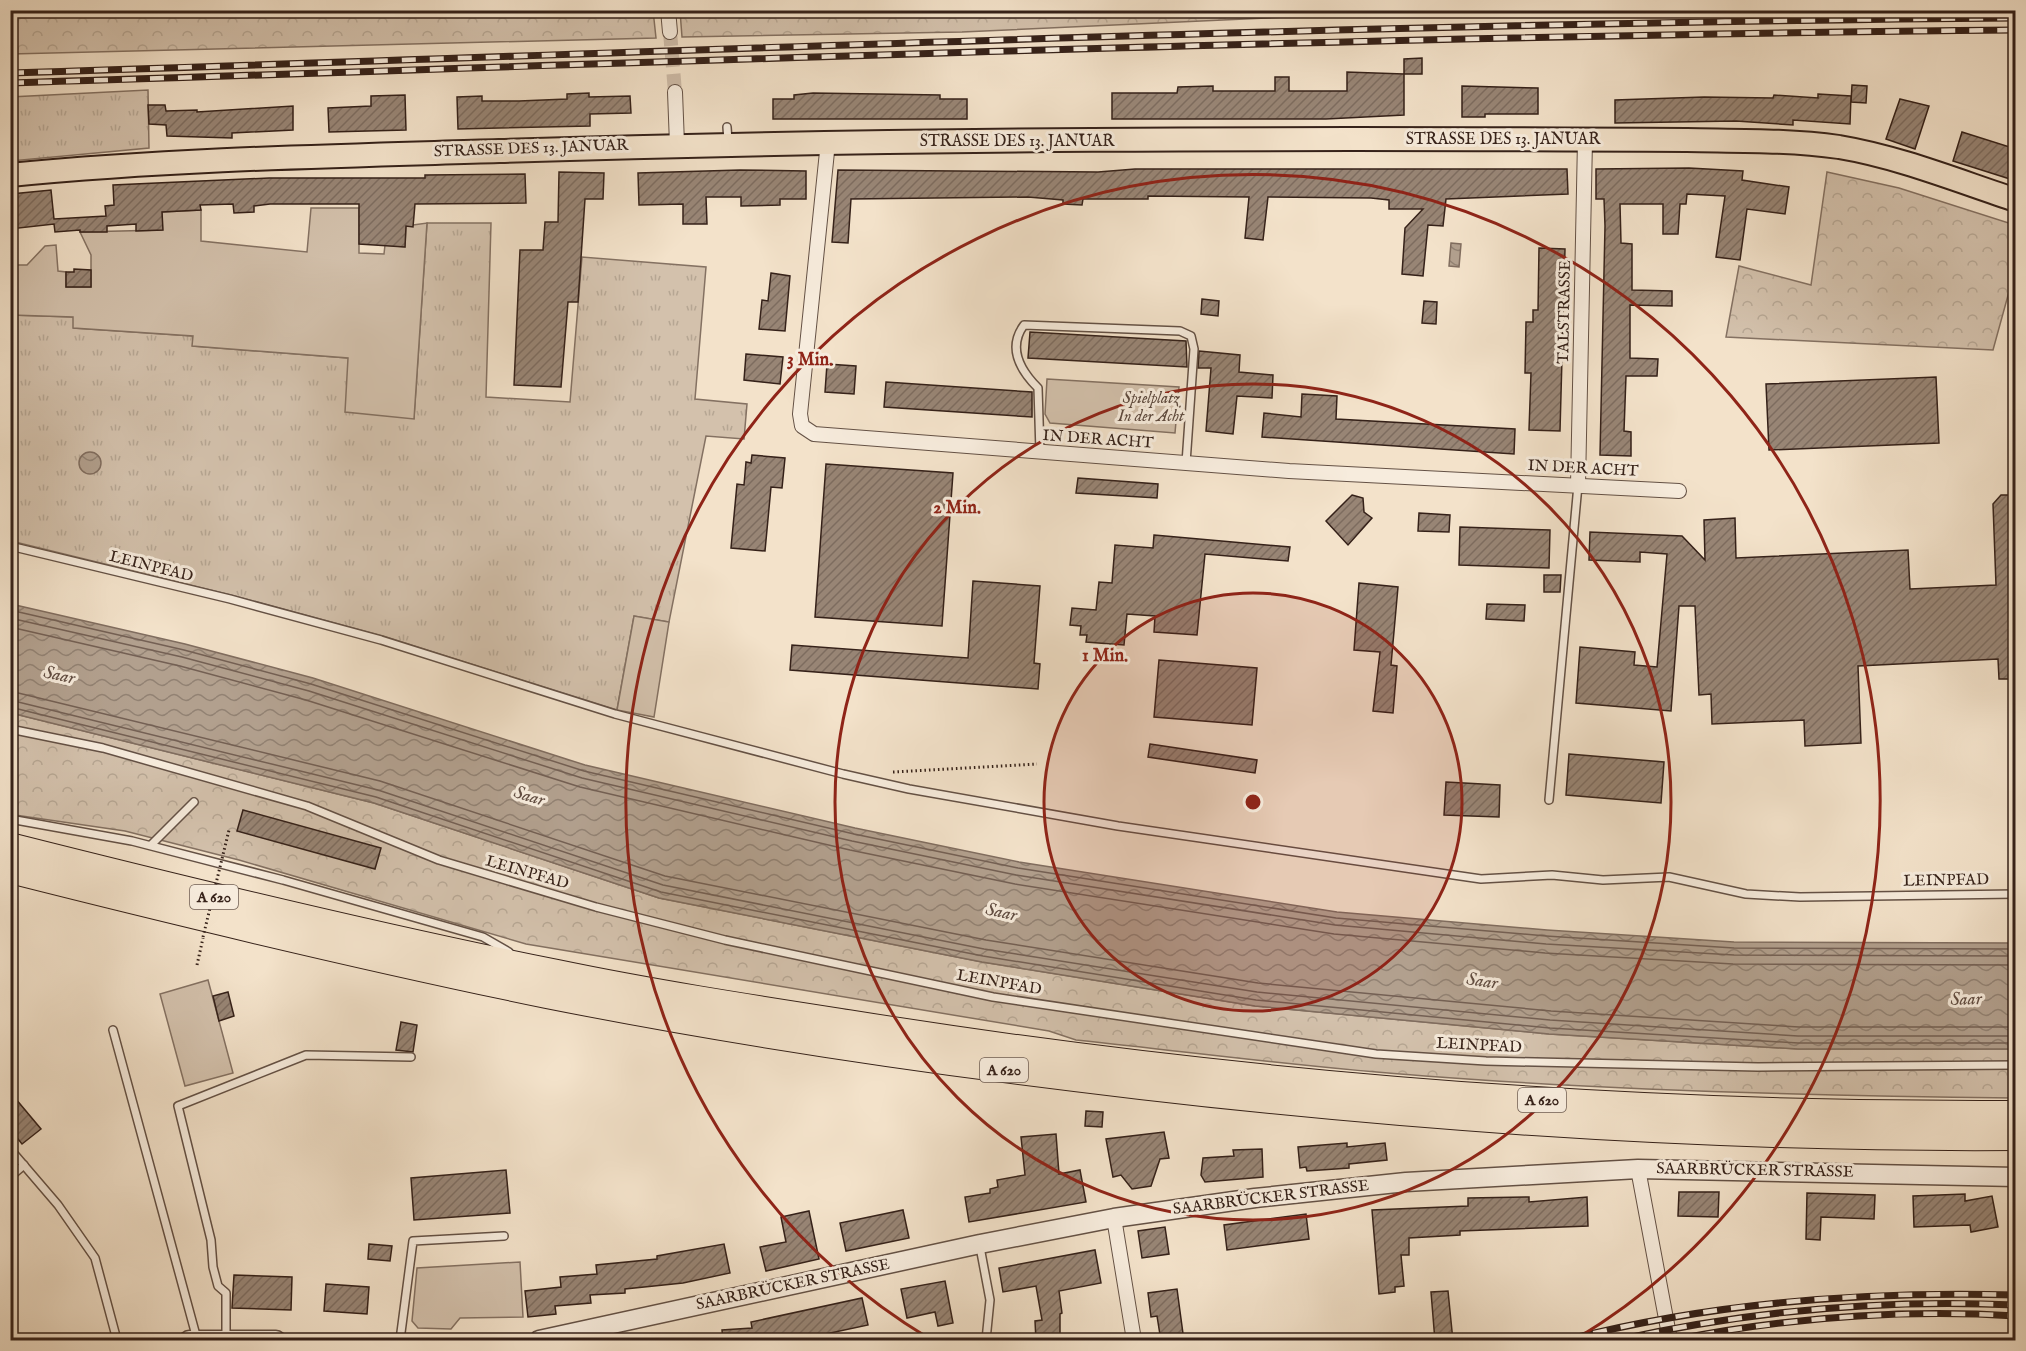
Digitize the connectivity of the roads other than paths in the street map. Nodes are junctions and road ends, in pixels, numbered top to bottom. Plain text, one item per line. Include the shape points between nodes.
1 (668, 10) edge
2 (670, 32) tunnel mouth
3 (675, 92) tunnel mouth
4 (1585, 140) junction
5 (828, 142) junction
6 (677, 144) junction
7 (10, 175) edge
8 (2016, 200) edge
9 (1040, 452) junction
10 (1186, 463) junction
11 (1578, 485) junction
12 (1679, 491) dead end
13 (10, 546) edge
14 (10, 729) edge
15 (1549, 800) dead end
16 (194, 802) dead end
17 (10, 819) edge
18 (151, 845) junction
19 (10, 846) edge
20 (10, 870) edge
21 (2016, 894) edge
22 (540, 970) junction
23 (113, 1030) dead end
24 (411, 1057) dead end
25 (2016, 1065) edge
26 (2016, 1114) edge
27 (2016, 1137) edge
28 (10, 1149) edge
29 (24, 1165) junction
30 (1638, 1169) junction
31 (10, 1176) edge
32 (2016, 1177) edge
33 (1114, 1218) junction
34 (504, 1236) dead end
35 (980, 1244) junction
36 (226, 1339) junction
37 (193, 1340) edge
38 (117, 1341) edge
39 (276, 1341) edge
40 (400, 1341) edge
41 (538, 1341) edge
42 (986, 1341) edge
43 (1134, 1341) edge
44 (1670, 1341) edge

1 - 2 street
3 - 6 street
4 - 5 main road, STRASSE DES 13. JANUAR
4 - 8 main road, STRASSE DES 13. JANUAR via 1774,142 1839,147 1916,166
4 - 11 street, TALSTRASSE
5 - 6 main road, STRASSE DES 13. JANUAR via 728,135
5 - 9 street, IN DER ACHT via 800,414 802,426 814,434
6 - 7 main road, STRASSE DES 13. JANUAR via 277,156
9 - 10 street, IN DER ACHT
9 - 10 lane via 1038,388 1022,372 1016,352 1018,333 1024,325 1180,331 1191,336 1194,349
10 - 11 street, IN DER ACHT
11 - 12 street, IN DER ACHT
11 - 15 lane
13 - 21 lane, LEINPFAD via 381,640 615,714 843,774 1118,826 1481,879 1552,875 1603,880 1669,877 1746,894 1800,897
14 - 25 lane, LEINPFAD via 103,748 307,806 439,860 596,907 725,940 993,998 1253,1037 1398,1055 1486,1061 1746,1067
16 - 18 lane
17 - 18 lane
18 - 22 lane via 483,937
19 - 22 highway, A 620 via 300,918
20 - 27 highway, A 620 via 286,938 551,996 949,1063 1180,1091 1477,1120 1803,1136
22 - 26 highway, A 620 via 950,1040 1183,1069 1665,1108
23 - 37 lane
24 - 36 lane via 306,1054 178,1106 211,1240 213,1267 218,1286 226,1293
28 - 29 lane
29 - 31 lane
29 - 38 lane via 95,1258
30 - 32 street, SAARBRÜCKER STRASSE
30 - 33 street, SAARBRÜCKER STRASSE via 1406,1182
30 - 44 street
33 - 35 street, SAARBRÜCKER STRASSE
33 - 43 street
34 - 40 lane via 413,1241
35 - 41 street, SAARBRÜCKER STRASSE
35 - 42 lane via 990,1300
36 - 37 street
36 - 39 street

